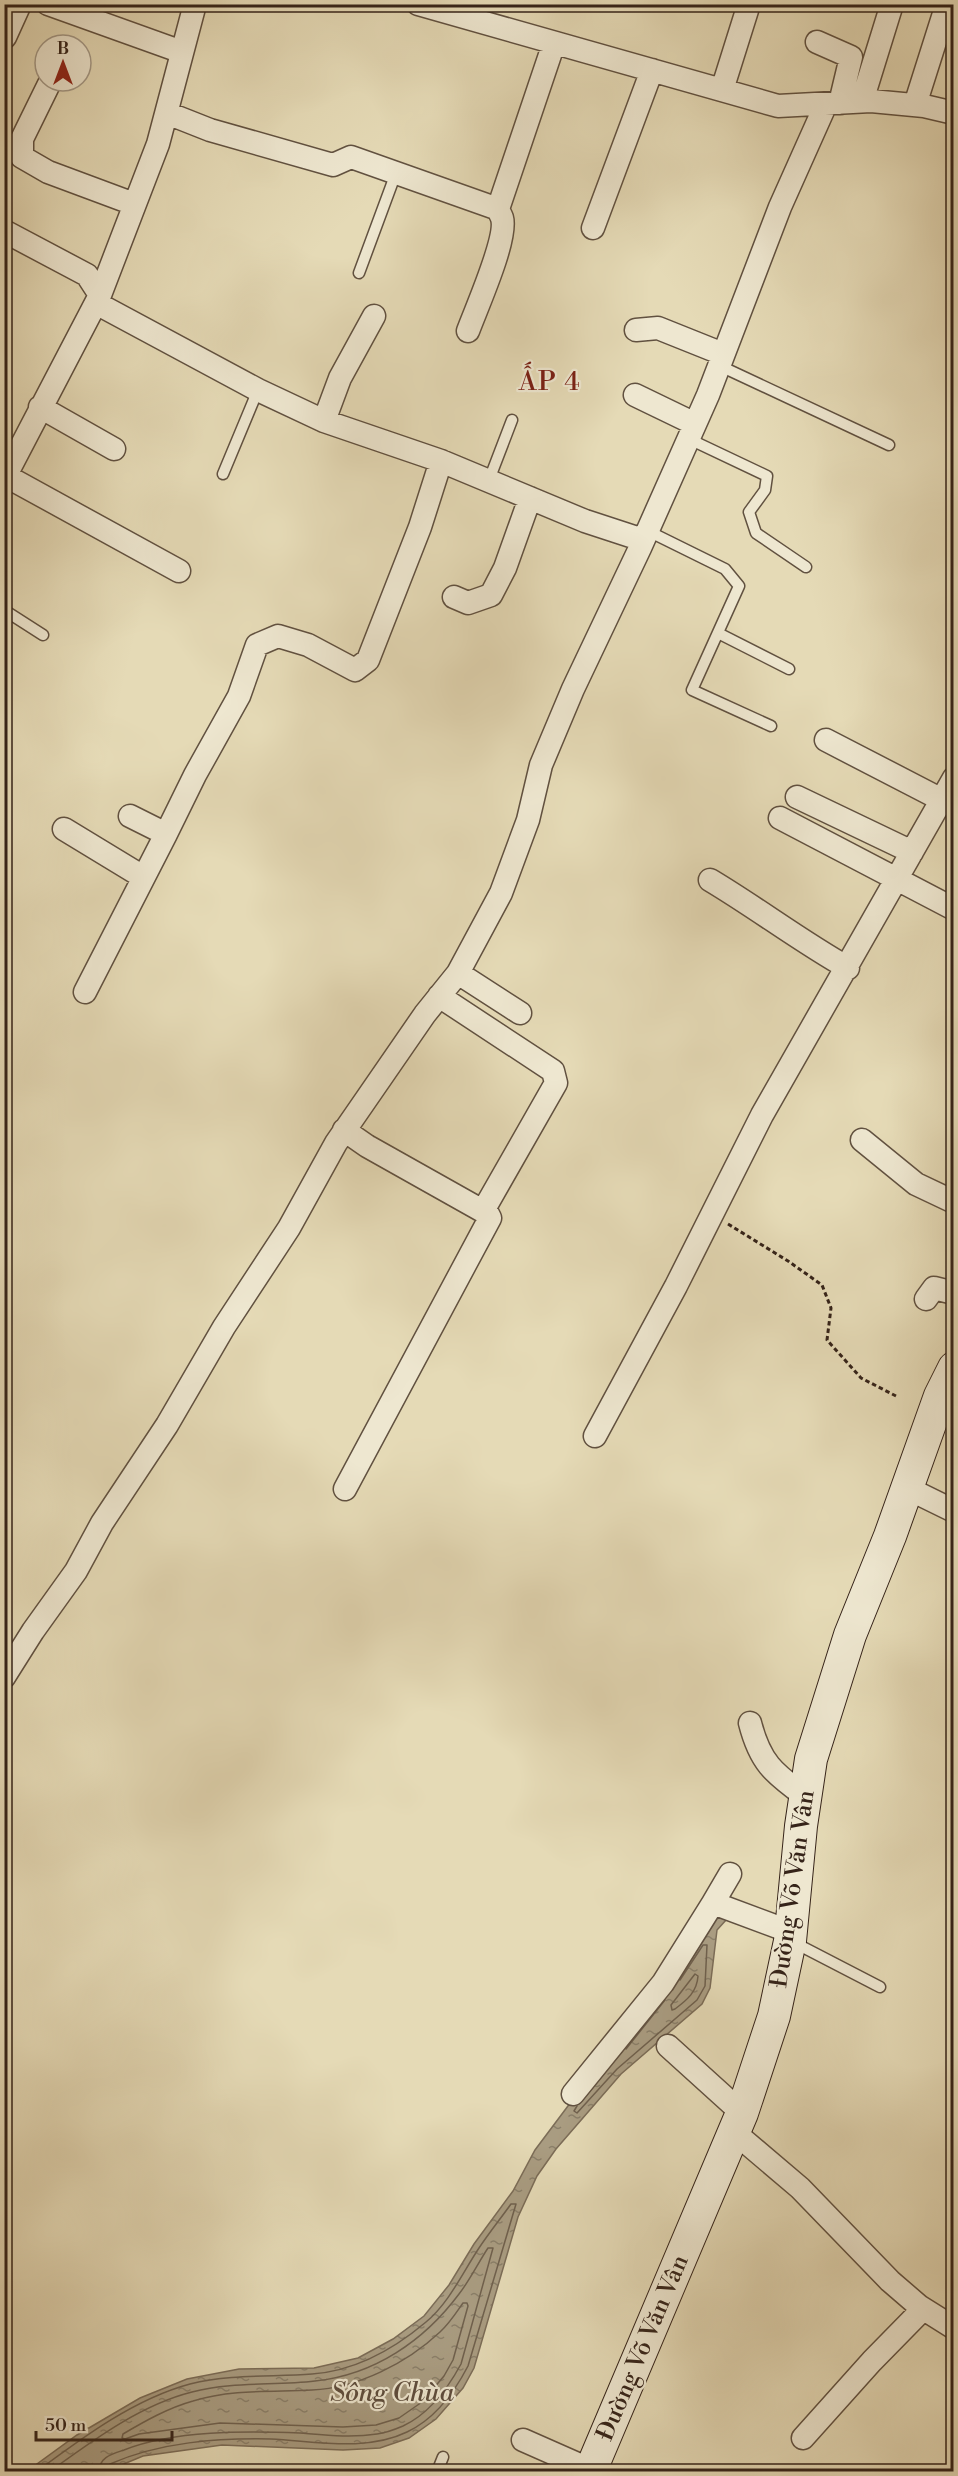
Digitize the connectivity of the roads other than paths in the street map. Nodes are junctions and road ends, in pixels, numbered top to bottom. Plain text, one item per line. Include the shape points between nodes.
1 (20, 4) edge
2 (48, 4) edge
3 (195, 4) edge
4 (417, 4) edge
5 (749, 4) edge
6 (892, 4) edge
7 (947, 4) edge
8 (449, 9) edge
9 (5, 37) edge
10 (817, 42) dead end
11 (554, 44) junction
12 (182, 52) junction
13 (652, 70) junction
14 (722, 90) junction
15 (45, 93) edge
16 (843, 103) junction
17 (915, 105) junction
18 (167, 113) junction
19 (954, 113) edge
20 (396, 173) junction
21 (134, 204) junction
22 (498, 209) junction
23 (593, 228) dead end
24 (4, 231) edge
25 (359, 273) dead end
26 (98, 299) junction
27 (374, 316) dead end
28 (636, 330) dead end
29 (468, 332) dead end
30 (720, 359) junction
31 (258, 390) junction
32 (635, 394) dead end
33 (40, 407) junction
34 (512, 420) dead end
35 (324, 421) junction
36 (692, 432) junction
37 (889, 445) dead end
38 (114, 449) dead end
39 (441, 461) junction
40 (223, 474) dead end
41 (5, 478) edge
42 (489, 480) junction
43 (530, 498) junction
44 (645, 535) junction
45 (806, 567) dead end
46 (179, 571) dead end
47 (454, 597) dead end
48 (4, 610) edge
49 (718, 633) junction
50 (43, 635) dead end
51 (789, 669) dead end
52 (771, 726) dead end
53 (826, 740) dead end
54 (954, 778) edge
55 (797, 797) dead end
56 (942, 800) junction
57 (130, 816) dead end
58 (780, 818) dead end
59 (64, 829) dead end
60 (166, 834) junction
61 (912, 852) junction
62 (144, 877) junction
63 (710, 880) dead end
64 (897, 880) junction
65 (954, 909) edge
66 (848, 968) junction
67 (458, 973) junction
68 (85, 992) dead end
69 (439, 996) junction
70 (520, 1014) dead end
71 (344, 1131) junction
72 (862, 1140) dead end
73 (954, 1202) edge
74 (483, 1211) junction
75 (954, 1293) edge
76 (926, 1299) dead end
77 (953, 1370) edge
78 (596, 1436) dead end
79 (907, 1488) junction
80 (345, 1489) dead end
81 (954, 1511) edge
82 (4, 1677) edge
83 (750, 1723) dead end
84 (805, 1796) junction
85 (730, 1874) dead end
86 (713, 1904) junction
87 (791, 1936) junction
88 (880, 1987) dead end
89 (668, 2046) dead end
90 (573, 2094) dead end
91 (738, 2122) junction
92 (923, 2309) junction
93 (954, 2328) edge
94 (803, 2438) dead end
95 (523, 2440) dead end
96 (443, 2457) dead end
97 (591, 2471) edge
98 (437, 2472) edge

1 - 9 street
2 - 12 street
3 - 12 street
4 - 8 street
5 - 14 street
6 - 16 street
7 - 17 street
8 - 11 street
10 - 16 street via 851,57
11 - 13 street
11 - 22 street
12 - 18 street
13 - 14 street
13 - 23 street
14 - 16 street via 778,106
15 - 21 street via 22,139 22,158 48,172
16 - 17 street
16 - 30 street via 780,207
17 - 19 street
18 - 20 street via 210,130 333,165 351,157
18 - 21 street
20 - 22 street
20 - 25 lane
21 - 26 street
22 - 29 street via 502,230
24 - 26 street via 87,275
26 - 31 street
26 - 33 street
27 - 35 street via 339,378
28 - 30 street via 657,327
30 - 36 street
30 - 37 lane
31 - 35 street
31 - 40 lane
32 - 36 street
33 - 38 street
33 - 41 street
34 - 42 lane
35 - 39 street
36 - 44 street
36 - 45 lane via 767,476 765,490 749,512 756,533
39 - 42 street
39 - 60 street via 420,527 368,660 355,670 308,645 278,636 257,645 239,696
41 - 46 street
42 - 43 street
43 - 44 street via 585,521
43 - 47 street via 491,595 468,603
44 - 49 lane via 725,569 739,586
44 - 67 street via 541,765 528,820 501,893
48 - 50 lane
49 - 51 lane
49 - 52 lane via 692,690
53 - 56 street
54 - 56 street
55 - 61 street
56 - 61 street
57 - 60 street
58 - 64 street
59 - 62 street
60 - 62 street
61 - 64 street
62 - 68 street
63 - 66 street
64 - 65 street
64 - 66 street
66 - 78 street via 762,1115
67 - 69 street
67 - 70 street
69 - 71 street
69 - 74 street via 553,1071 556,1077
71 - 74 street
71 - 82 street via 168,1425
72 - 73 street via 916,1184
74 - 80 street via 490,1218 489,1223
75 - 76 street via 934,1288
77 - 79 street, Đường Võ Văn Vân
79 - 81 street
79 - 84 street, Đường Võ Văn Vân via 850,1635 811,1759
83 - 84 street via 765,1763
84 - 87 street, Đường Võ Văn Vân
85 - 86 street
86 - 87 street
86 - 90 street via 663,1983
87 - 88 lane
87 - 91 street, Đường Võ Văn Vân via 774,2016
89 - 91 street
91 - 92 street via 890,2282
91 - 97 street, Đường Võ Văn Vân
92 - 93 street
92 - 94 street
95 - 97 street
96 - 98 lane

